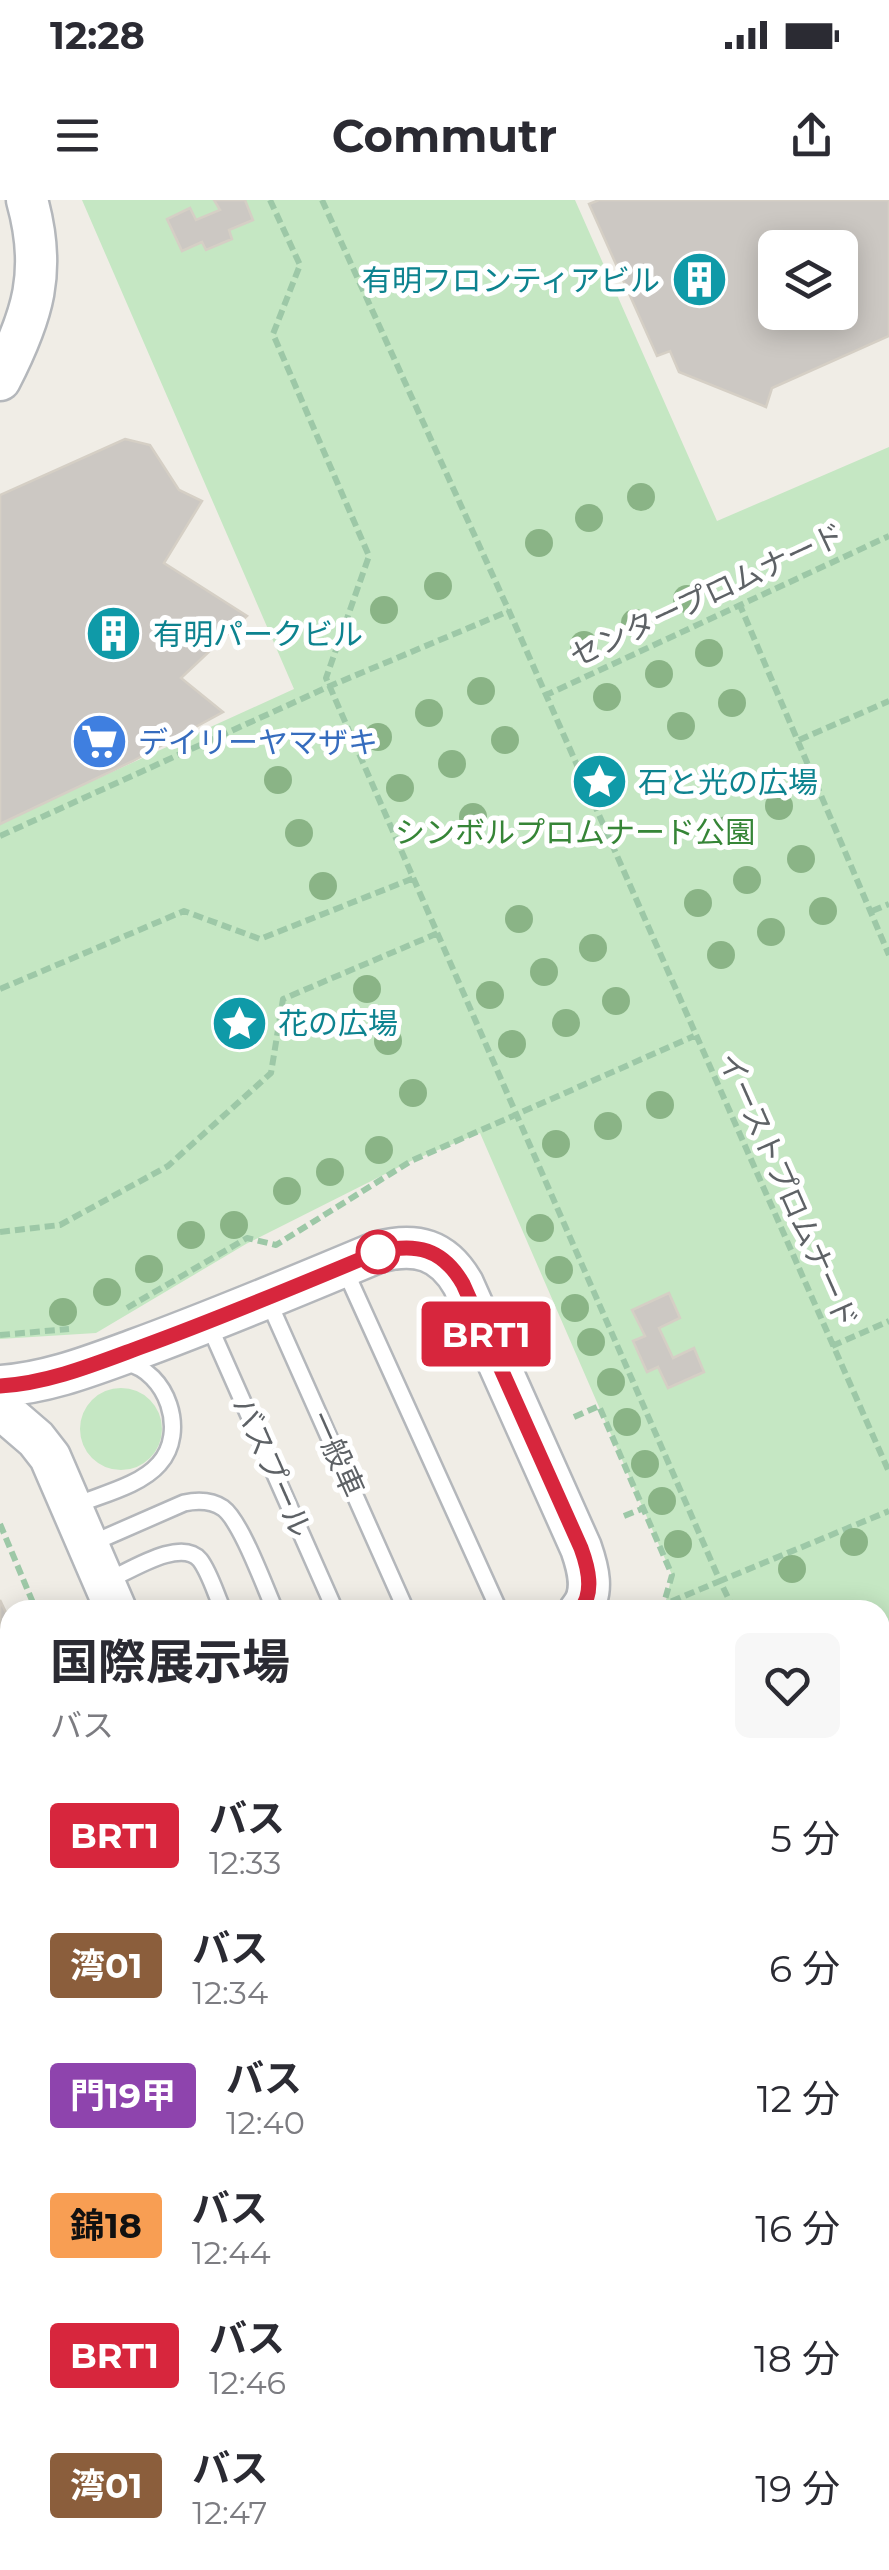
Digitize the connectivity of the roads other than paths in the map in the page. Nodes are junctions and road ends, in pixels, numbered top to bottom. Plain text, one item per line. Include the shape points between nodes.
1 (27, 200) edge
2 (0, 380) edge
3 (344, 1266) junction
4 (267, 1298) junction
5 (208, 1323) junction
6 (97, 1363) junction
7 (0, 1386) edge
8 (0, 1408) edge
9 (50, 1458) junction
10 (72, 1507) junction
11 (88, 1545) junction
12 (110, 1596) edge
13 (219, 1600) edge
14 (270, 1600) edge
15 (331, 1600) edge
16 (402, 1600) edge
17 (495, 1600) edge
18 (587, 1600) edge

1 - 2 street via 36,231 36,291
3 - 4 street
3 - 17 lane
3 - 18 street via 416,1247 454,1269 581,1548
4 - 5 street
4 - 16 lane, 一般車
5 - 6 street
5 - 15 lane, バスプール
6 - 7 street via 56,1378
6 - 9 street via 68,1383 52,1407
6 - 10 lane via 132,1364 154,1378 172,1414 172,1433 159,1464
8 - 9 street
9 - 10 street
10 - 11 street
11 - 12 street
11 - 14 lane via 184,1502 212,1502 233,1518
12 - 13 lane via 175,1550 201,1561

